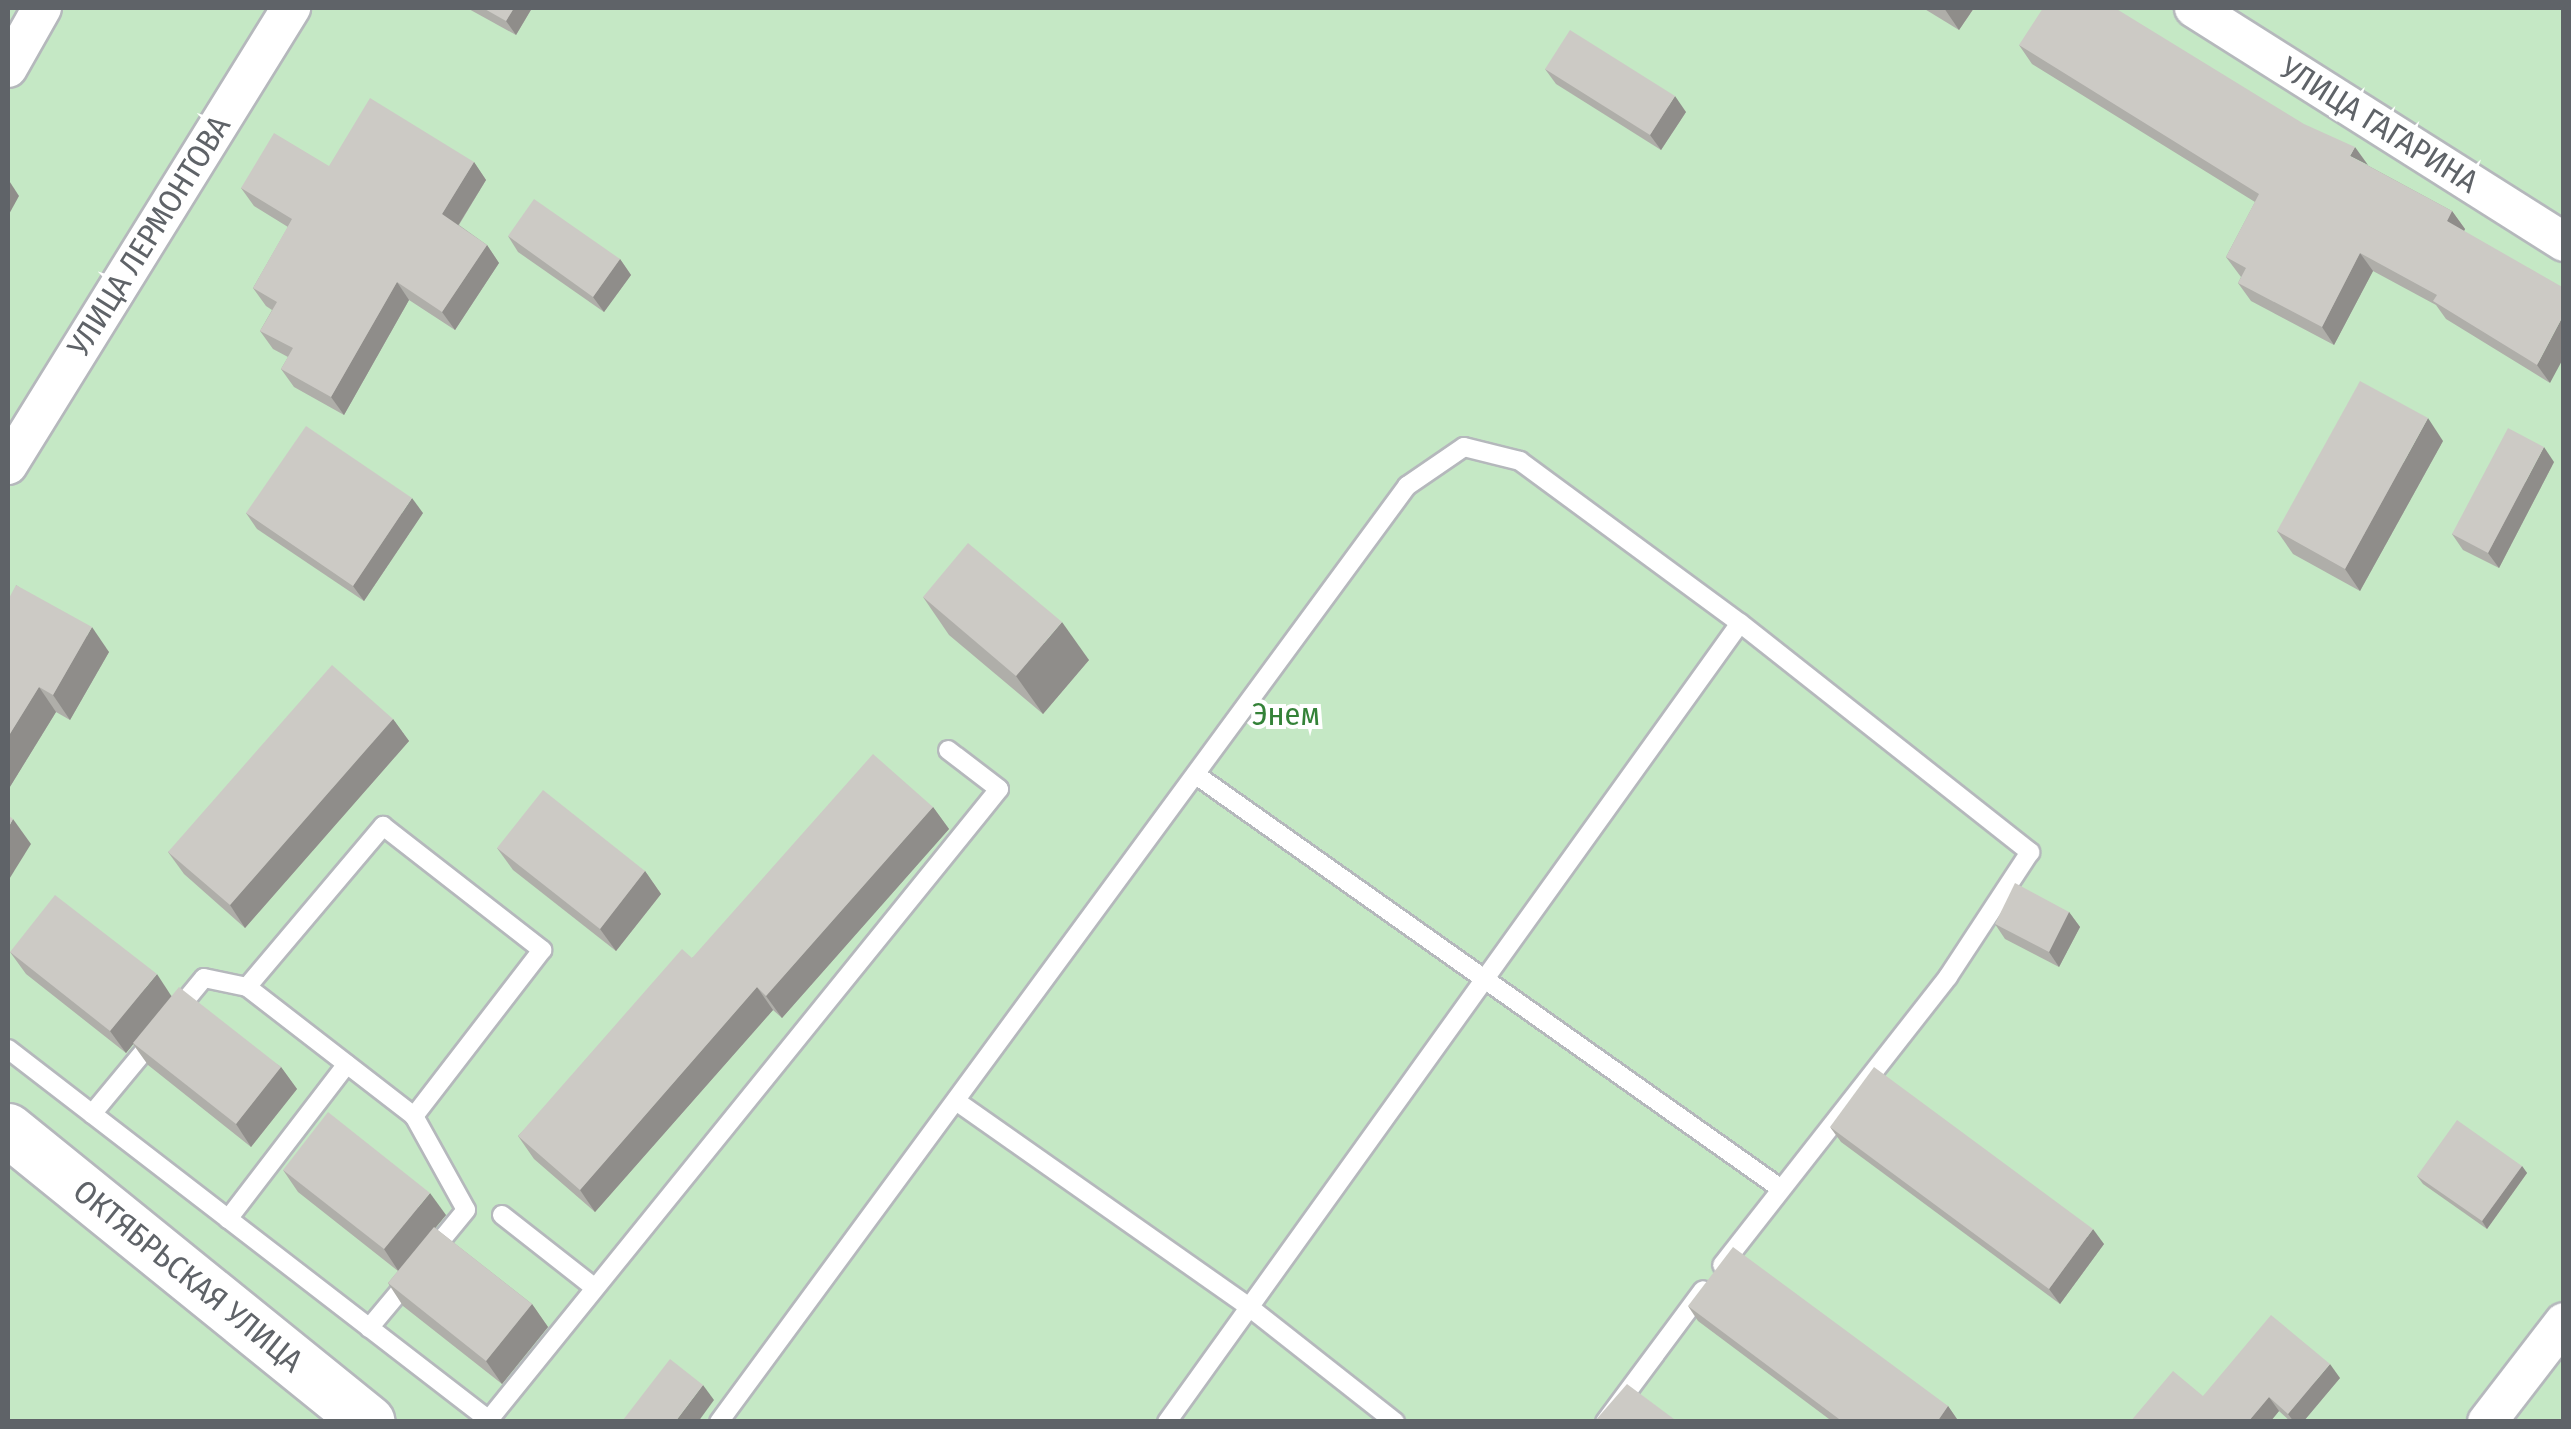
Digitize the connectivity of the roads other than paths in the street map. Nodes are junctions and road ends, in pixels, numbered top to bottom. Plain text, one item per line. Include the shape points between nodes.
1 (291, 8) edge
2 (2194, 8) edge
3 (31, 12) edge
4 (8, 68) edge
5 (2564, 242) edge
6 (8, 465) edge
7 (1740, 623) junction
8 (948, 750) dead end
9 (1199, 777) junction
10 (1483, 982) junction
11 (247, 987) junction
12 (8, 1049) edge
13 (346, 1064) junction
14 (959, 1102) junction
15 (92, 1114) junction
16 (414, 1116) junction
17 (8, 1130) edge
18 (1780, 1188) junction
19 (502, 1215) dead end
20 (228, 1219) junction
21 (595, 1288) junction
22 (1249, 1307) junction
23 (2564, 1322) edge
24 (369, 1328) junction
25 (488, 1421) edge
26 (370, 1422) edge
27 (719, 1422) edge
28 (1167, 1422) edge
29 (1395, 1422) edge
30 (1604, 1422) edge
31 (2487, 1422) edge

1 - 6 street, УЛИЦА ЛЕРМОНТОВА
2 - 5 street, УЛИЦА ГАГАРИНА
3 - 4 street
7 - 9 lane via 1520,461 1464,447 1407,486
7 - 10 lane
7 - 18 lane via 2030,852 1948,978
8 - 21 lane via 999,788
9 - 10 lane
9 - 14 lane
10 - 18 lane
10 - 22 lane
11 - 13 lane
11 - 15 lane via 204,978
11 - 16 lane via 384,826 542,950
12 - 15 lane
13 - 16 lane
13 - 20 lane
14 - 22 lane
14 - 27 lane
15 - 20 lane
16 - 24 lane via 466,1210
17 - 26 main road, ОКТЯБРЬСКАЯ УЛИЦА
18 - 30 lane
19 - 21 lane
20 - 24 lane
21 - 25 lane
22 - 28 lane
22 - 29 lane
23 - 31 street
24 - 25 lane

